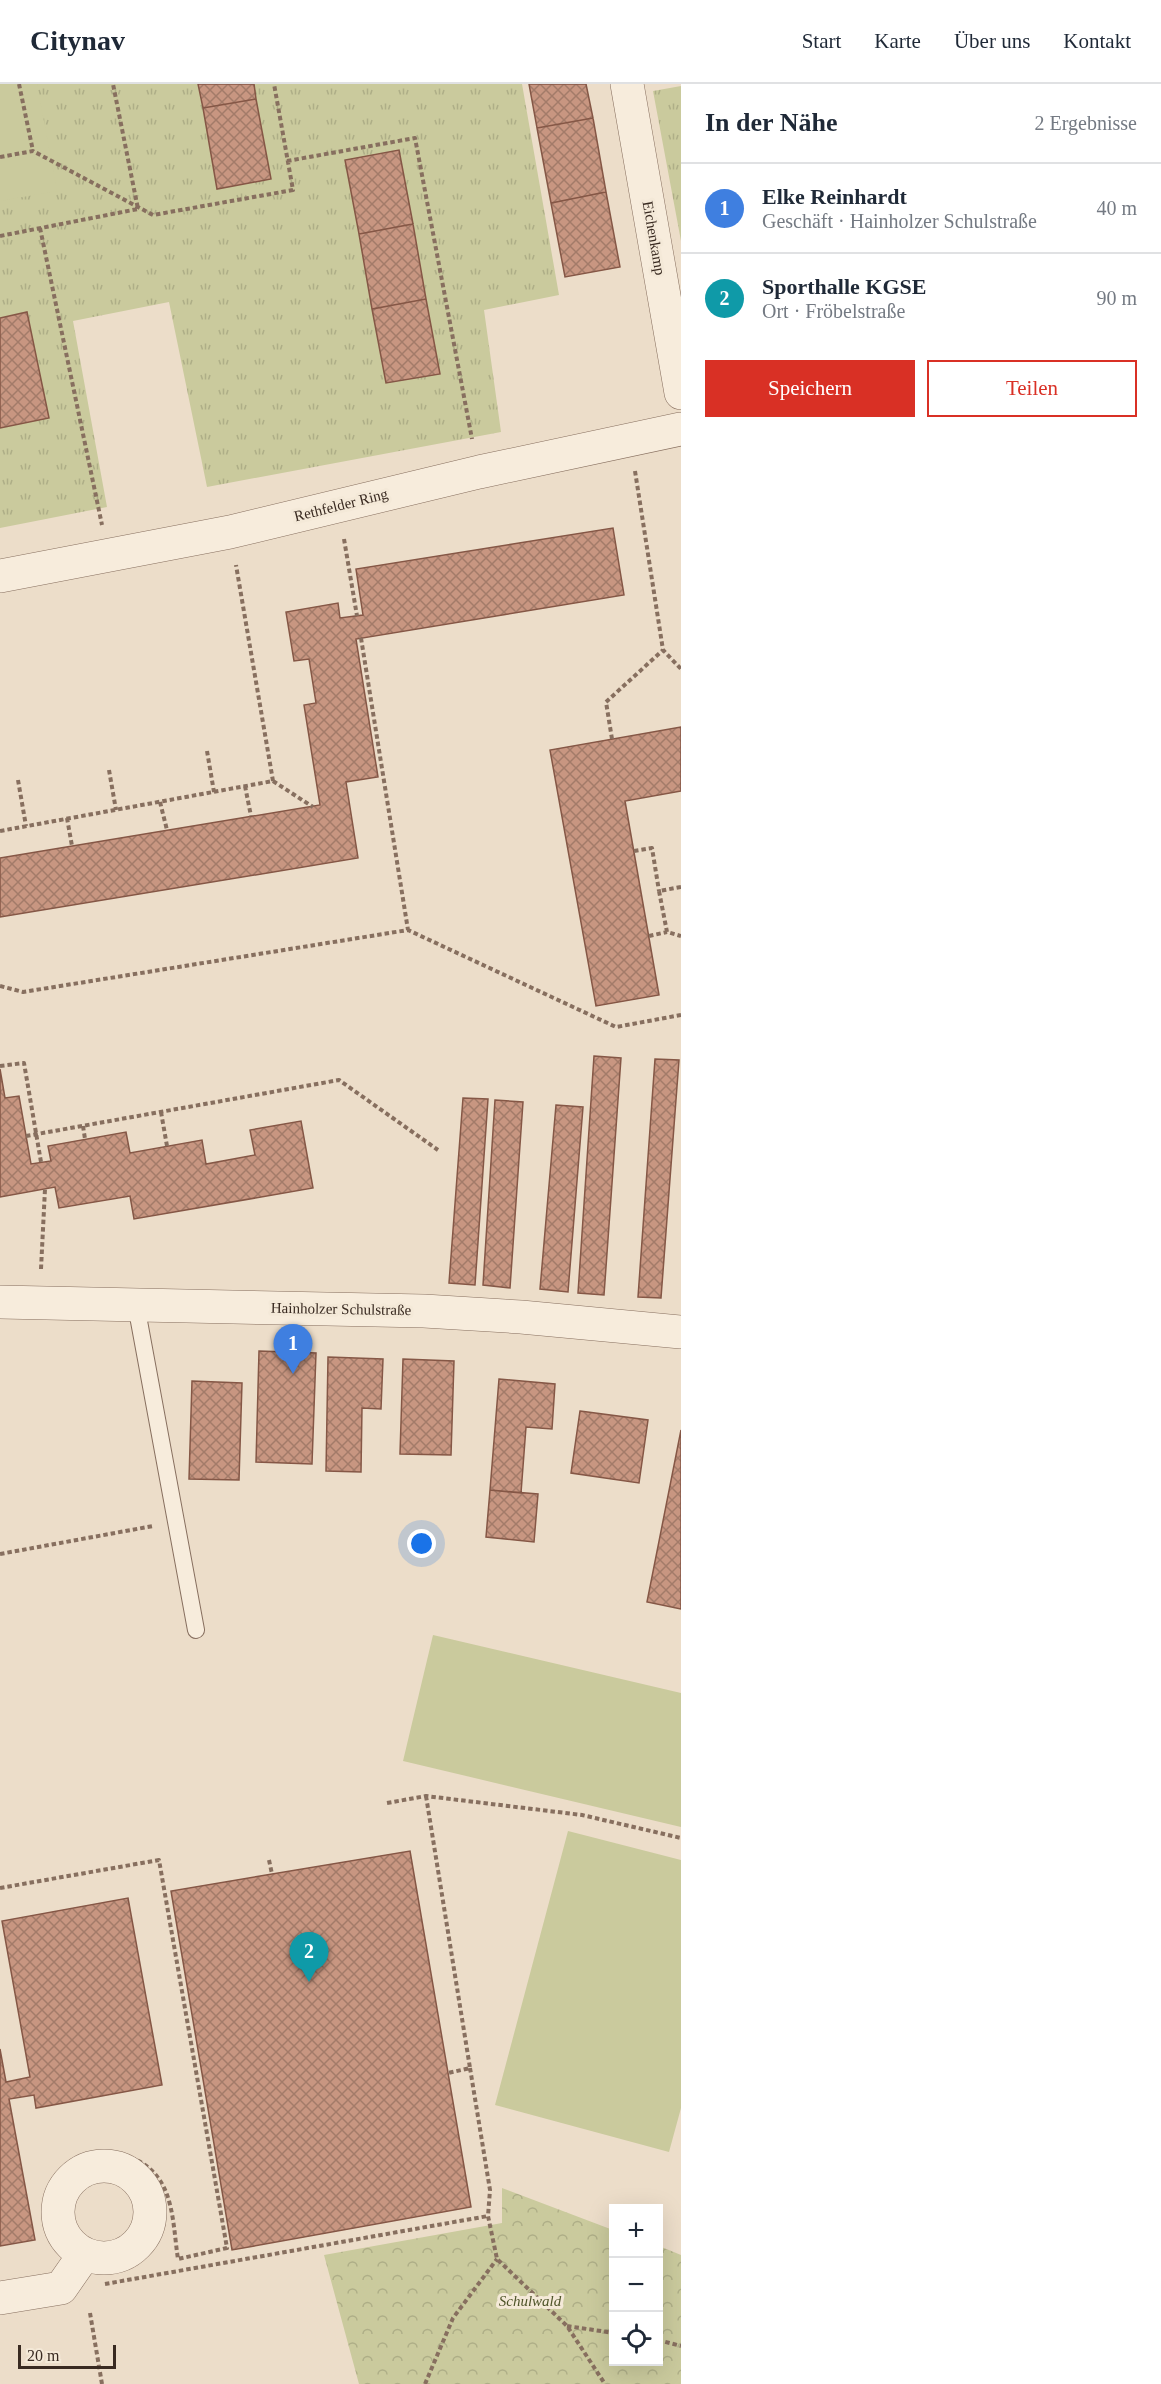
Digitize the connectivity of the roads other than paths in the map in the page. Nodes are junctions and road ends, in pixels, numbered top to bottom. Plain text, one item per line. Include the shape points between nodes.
1 (627, 84) edge
2 (681, 393) edge
3 (681, 429) edge
4 (0, 576) edge
5 (0, 1302) edge
6 (136, 1305) junction
7 (681, 1332) edge
8 (196, 1630) dead end
9 (84, 2254) dead end
10 (0, 2298) edge

1 - 2 street, Eichenkamp
3 - 4 street, Rethfelder Ring via 478,472 230,532
5 - 6 street, Hainholzer Schulstraße
6 - 7 street, Hainholzer Schulstraße via 424,1311
6 - 8 lane
9 - 10 street via 62,2288

